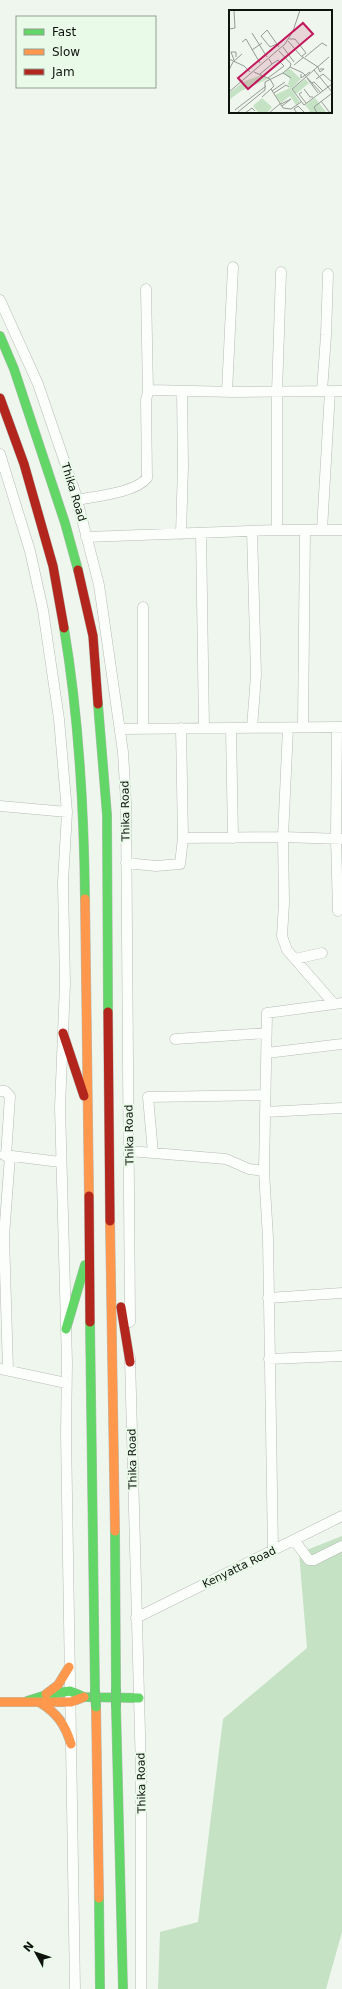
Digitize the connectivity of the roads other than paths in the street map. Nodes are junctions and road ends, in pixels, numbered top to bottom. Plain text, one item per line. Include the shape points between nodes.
1 (233, 267) dead end
2 (281, 272) dead end
3 (328, 274) dead end
4 (146, 289) dead end
5 (0, 300) edge
6 (0, 336) edge
7 (182, 391) junction
8 (326, 391) junction
9 (342, 391) edge
10 (148, 392) junction
11 (227, 392) junction
12 (278, 392) junction
13 (0, 398) edge
14 (0, 454) edge
15 (77, 500) junction
16 (277, 530) junction
17 (305, 530) junction
18 (322, 530) junction
19 (342, 530) edge
20 (252, 531) junction
21 (201, 533) junction
22 (181, 534) junction
23 (86, 537) junction
24 (143, 607) dead end
25 (303, 727) junction
26 (340, 727) edge
27 (143, 728) junction
28 (181, 728) junction
29 (204, 728) junction
30 (231, 728) junction
31 (252, 728) junction
32 (288, 728) junction
33 (120, 729) junction
34 (0, 806) edge
35 (67, 812) junction
36 (283, 837) junction
37 (183, 838) junction
38 (233, 838) junction
39 (339, 839) edge
40 (126, 863) junction
41 (338, 911) dead end
42 (322, 953) dead end
43 (295, 959) junction
44 (338, 1004) edge
45 (63, 1033) junction
46 (266, 1033) junction
47 (175, 1039) dead end
48 (342, 1044) edge
49 (267, 1052) junction
50 (0, 1091) edge
51 (266, 1095) junction
52 (88, 1106) junction
53 (342, 1108) edge
54 (265, 1112) junction
55 (129, 1150) junction
56 (153, 1153) junction
57 (5, 1156) edge
58 (60, 1162) junction
59 (264, 1171) junction
60 (91, 1247) junction
61 (111, 1253) junction
62 (342, 1293) edge
63 (268, 1298) junction
64 (66, 1329) junction
65 (342, 1356) edge
66 (269, 1359) junction
67 (130, 1362) junction
68 (4, 1370) edge
69 (66, 1382) junction
70 (342, 1516) edge
71 (294, 1540) junction
72 (342, 1546) edge
73 (273, 1551) junction
74 (136, 1618) junction
75 (69, 1667) junction
76 (70, 1691) junction
77 (84, 1697) junction
78 (139, 1698) junction
79 (41, 1699) junction
80 (0, 1702) edge
81 (71, 1702) junction
82 (71, 1744) junction
83 (75, 1989) edge
84 (100, 1989) edge
85 (122, 1989) edge
86 (141, 1989) edge

1 - 11 street
2 - 12 street
3 - 8 street
4 - 10 street
5 - 15 street, Thika Road via 38,384
6 - 61 main road, Thika Road via 14,369 65,523 93,636 107,815
7 - 10 street
7 - 11 street
7 - 22 street
8 - 9 street
8 - 12 street
8 - 18 street
10 - 15 street via 147,478 131,488
11 - 12 street
12 - 16 street
13 - 52 main road via 24,464 53,566 73,680 84,842
14 - 35 street via 30,551 42,610 59,719
15 - 23 street, Thika Road
16 - 17 street
16 - 20 street
17 - 18 street
17 - 25 street
18 - 19 street
20 - 21 street
20 - 31 street via 256,675
21 - 22 street
21 - 29 street
22 - 23 street
23 - 33 street, Thika Road via 99,585
24 - 27 street
25 - 26 street
25 - 32 street
26 - 39 street
27 - 28 street
27 - 33 street
28 - 29 street
28 - 37 street
29 - 30 street
30 - 31 street
30 - 38 street
31 - 32 street
32 - 36 street
33 - 40 street, Thika Road via 126,803
34 - 35 street
35 - 45 street via 63,882
36 - 38 street
36 - 39 street
36 - 43 street via 282,936 284,946
37 - 38 street
37 - 40 street via 180,864 156,866
39 - 41 street
40 - 55 street, Thika Road
42 - 43 street
43 - 44 street
44 - 46 street via 267,1013
45 - 52 main road via 76,1078
45 - 58 street
46 - 47 street
46 - 49 street
48 - 49 street
49 - 51 street
50 - 57 street via 5,1091 10,1096
51 - 54 street
51 - 56 street via 148,1097
52 - 60 main road
53 - 54 street
54 - 59 street
55 - 56 street
55 - 67 street, Thika Road
56 - 59 street via 226,1159 249,1169
57 - 58 street
57 - 68 street
58 - 64 street
59 - 63 street
60 - 64 main road
60 - 84 main road, bridge
61 - 67 main road
61 - 85 main road, Thika Road, bridge
62 - 63 street
63 - 66 street
64 - 69 street
65 - 66 street
66 - 73 street
67 - 74 street, Thika Road
68 - 69 street
69 - 75 street
70 - 71 street, Kenyatta Road
71 - 72 street via 309,1560
71 - 73 street, Kenyatta Road
73 - 74 street, Kenyatta Road
74 - 78 street, Thika Road
75 - 76 street
75 - 79 main road via 58,1684
76 - 77 main road
76 - 79 main road
76 - 81 street
77 - 78 main road
77 - 81 main road
78 - 86 street, Thika Road
79 - 80 main road
79 - 81 main road
79 - 82 main road via 59,1716
81 - 82 street
82 - 83 street

